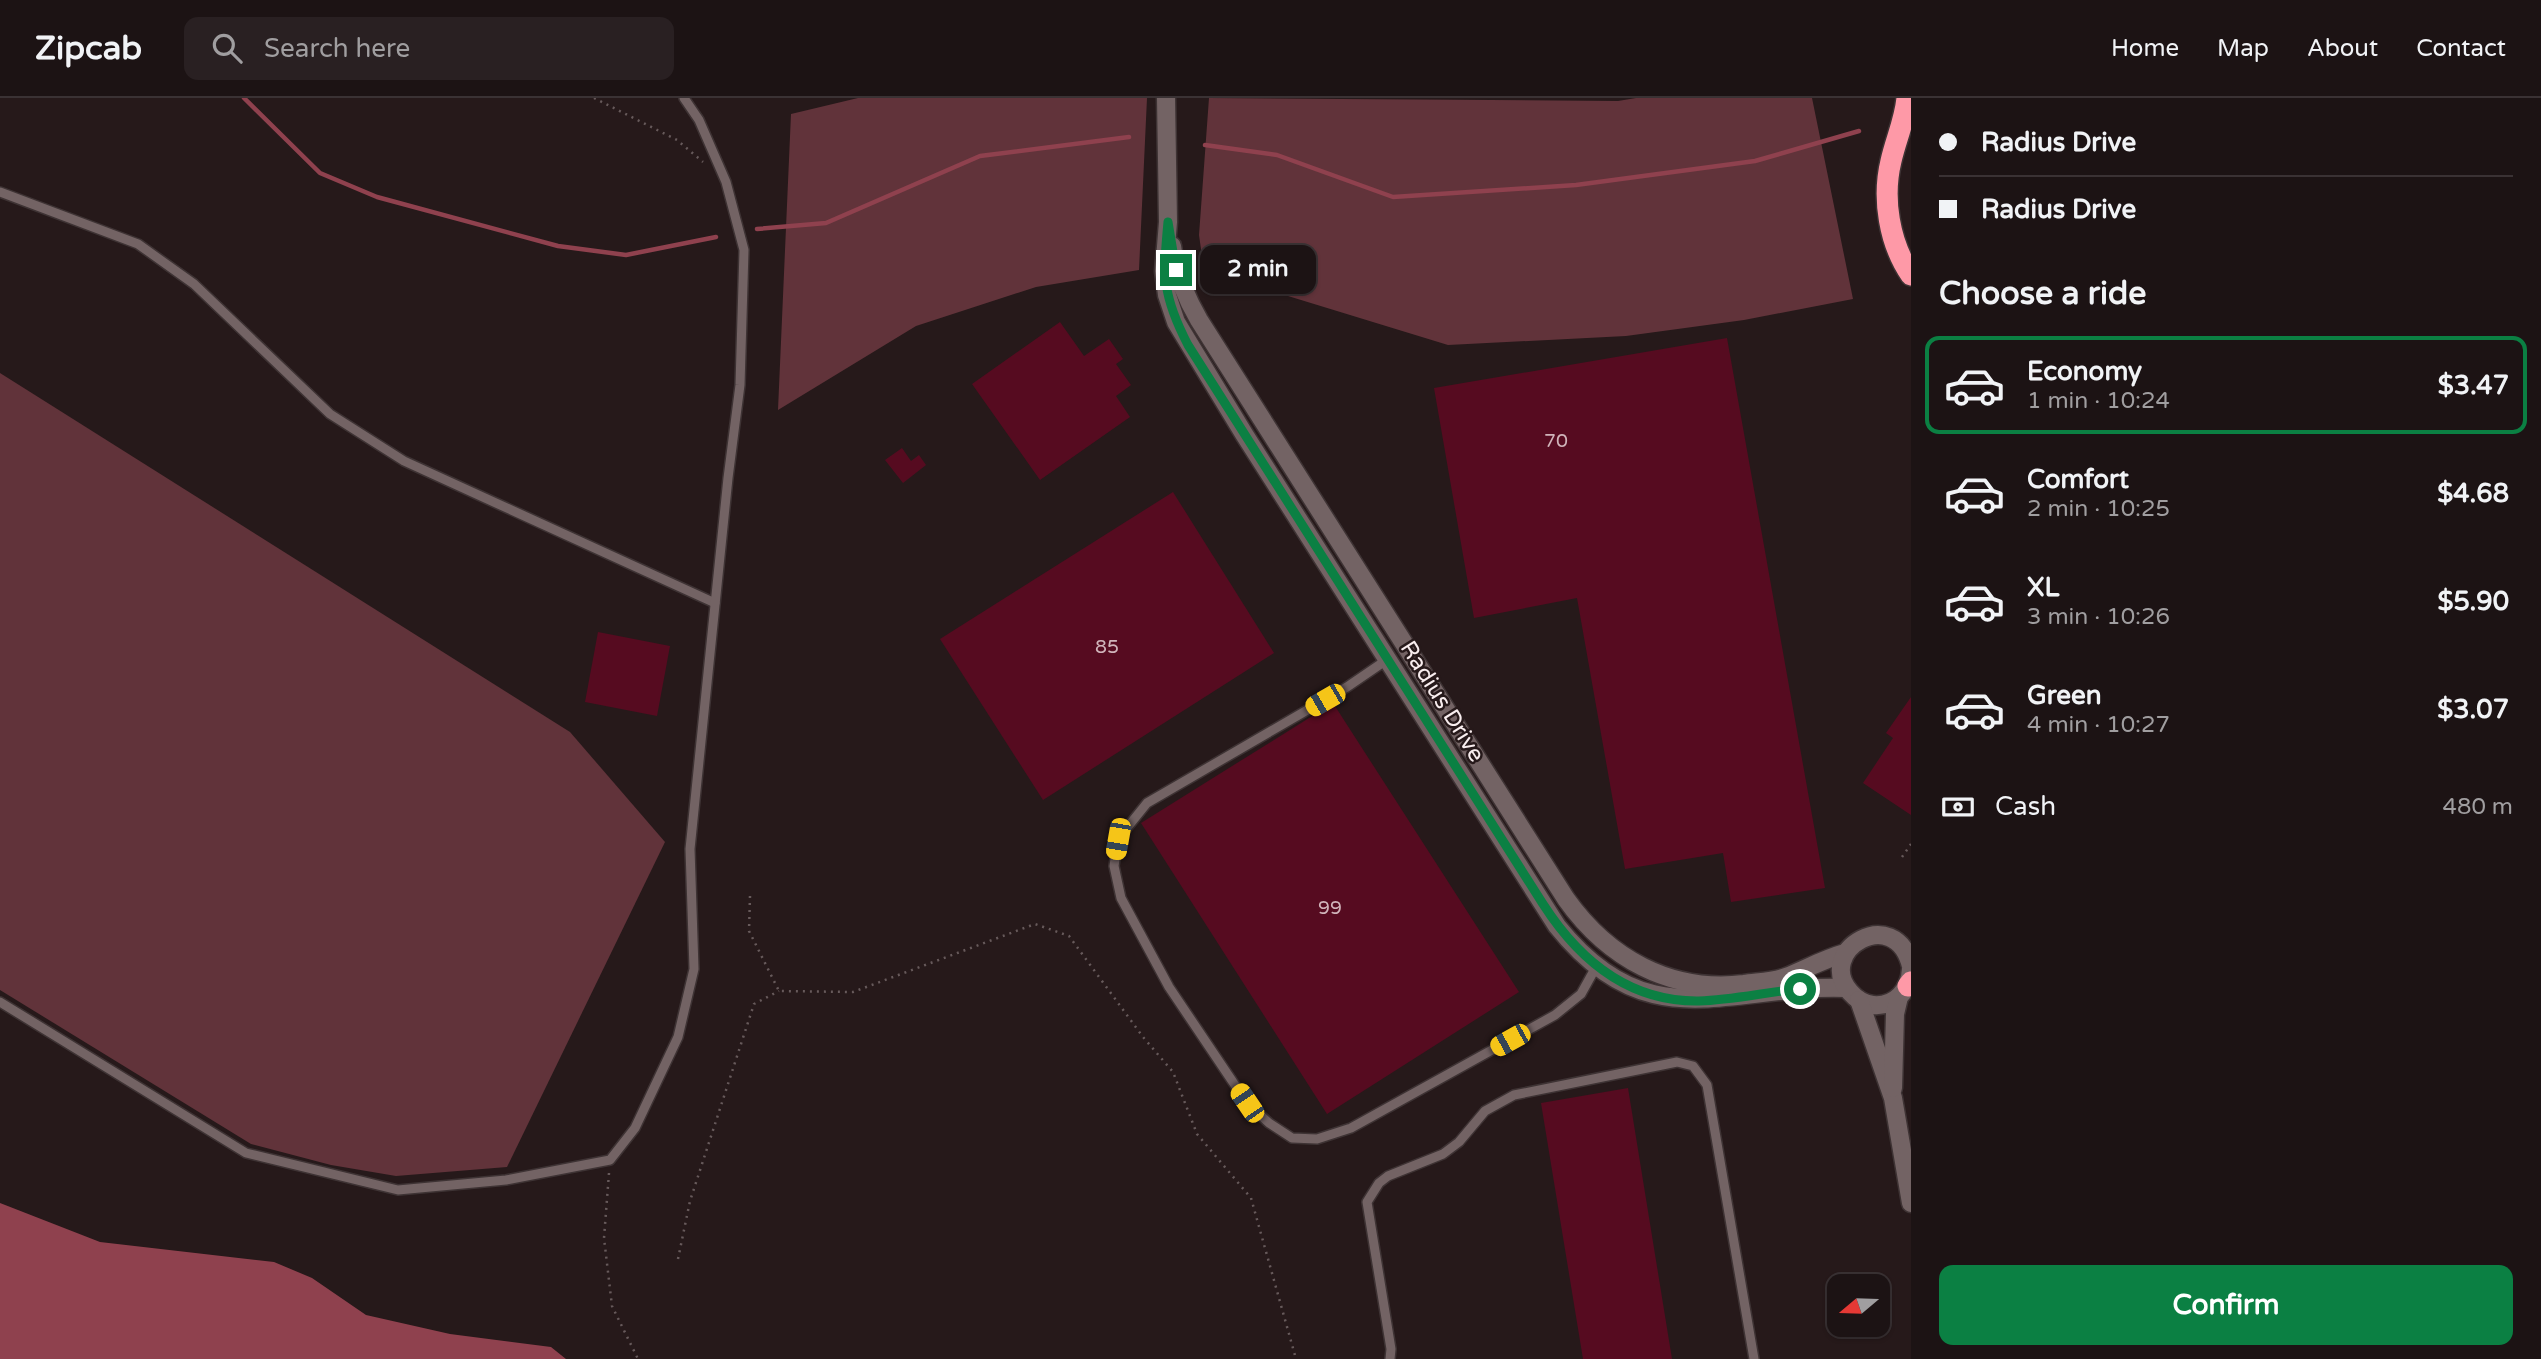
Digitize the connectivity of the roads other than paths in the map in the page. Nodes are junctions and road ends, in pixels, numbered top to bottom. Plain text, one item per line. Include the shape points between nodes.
1 (684, 98) edge
2 (1166, 98) edge
3 (1179, 98) edge
4 (1907, 98) edge
5 (1907, 126) edge
6 (1169, 162) junction
7 (0, 192) edge
8 (1168, 222) junction
9 (1911, 275) edge
10 (1287, 460) junction
11 (1348, 596) junction
12 (715, 603) junction
13 (1387, 618) junction
14 (1388, 659) junction
15 (1445, 751) junction
16 (1524, 833) junction
17 (1846, 953) junction
18 (1596, 967) junction
19 (1642, 967) junction
20 (1908, 980) edge
21 (1853, 994) junction
22 (0, 1002) edge
23 (1893, 1098) junction
24 (1911, 1203) edge
25 (1390, 1359) edge
26 (1754, 1359) edge

1 - 12 lane via 699,120 726,182 744,250 740,385
2 - 6 street, Radius Drive
3 - 6 street, Radius Drive
4 - 5 highway
5 - 9 highway via 1890,165 1888,202 1898,253
6 - 8 street, Radius Drive
7 - 12 lane via 138,244 194,284 330,414 404,461
8 - 10 street, Radius Drive via 1185,296
8 - 11 street, Radius Drive via 1164,271 1176,322
10 - 11 street via 1307,508 1352,578 1354,586
10 - 13 street, Radius Drive
11 - 14 street, Radius Drive
12 - 22 lane via 690,849 694,969 678,1037 635,1128 610,1160 506,1180 398,1190 246,1153
13 - 15 street via 1380,629 1431,714
13 - 16 street, Radius Drive
14 - 15 street, Radius Drive
14 - 18 lane via 1147,803 1118,839 1114,866 1121,898 1169,987 1247,1103 1292,1138 1317,1139 1351,1128 1555,1015 1581,994
15 - 18 street, Radius Drive via 1558,926
16 - 18 street via 1535,865 1594,950
16 - 19 street, Radius Drive via 1579,916 1598,937
17 - 19 street, Radius Drive via 1785,978 1731,985 1677,982
17 - 20 street via 1857,941 1881,935 1897,942 1909,957
17 - 21 street via 1841,971
18 - 19 street via 1606,962
18 - 21 street, Radius Drive via 1671,999 1699,1001 1761,992
20 - 21 street via 1880,1005
20 - 23 street via 1895,1014
21 - 23 street
23 - 24 street
25 - 26 lane via 1367,1202 1379,1182 1443,1154 1485,1111 1514,1095 1677,1062 1693,1066 1707,1085

